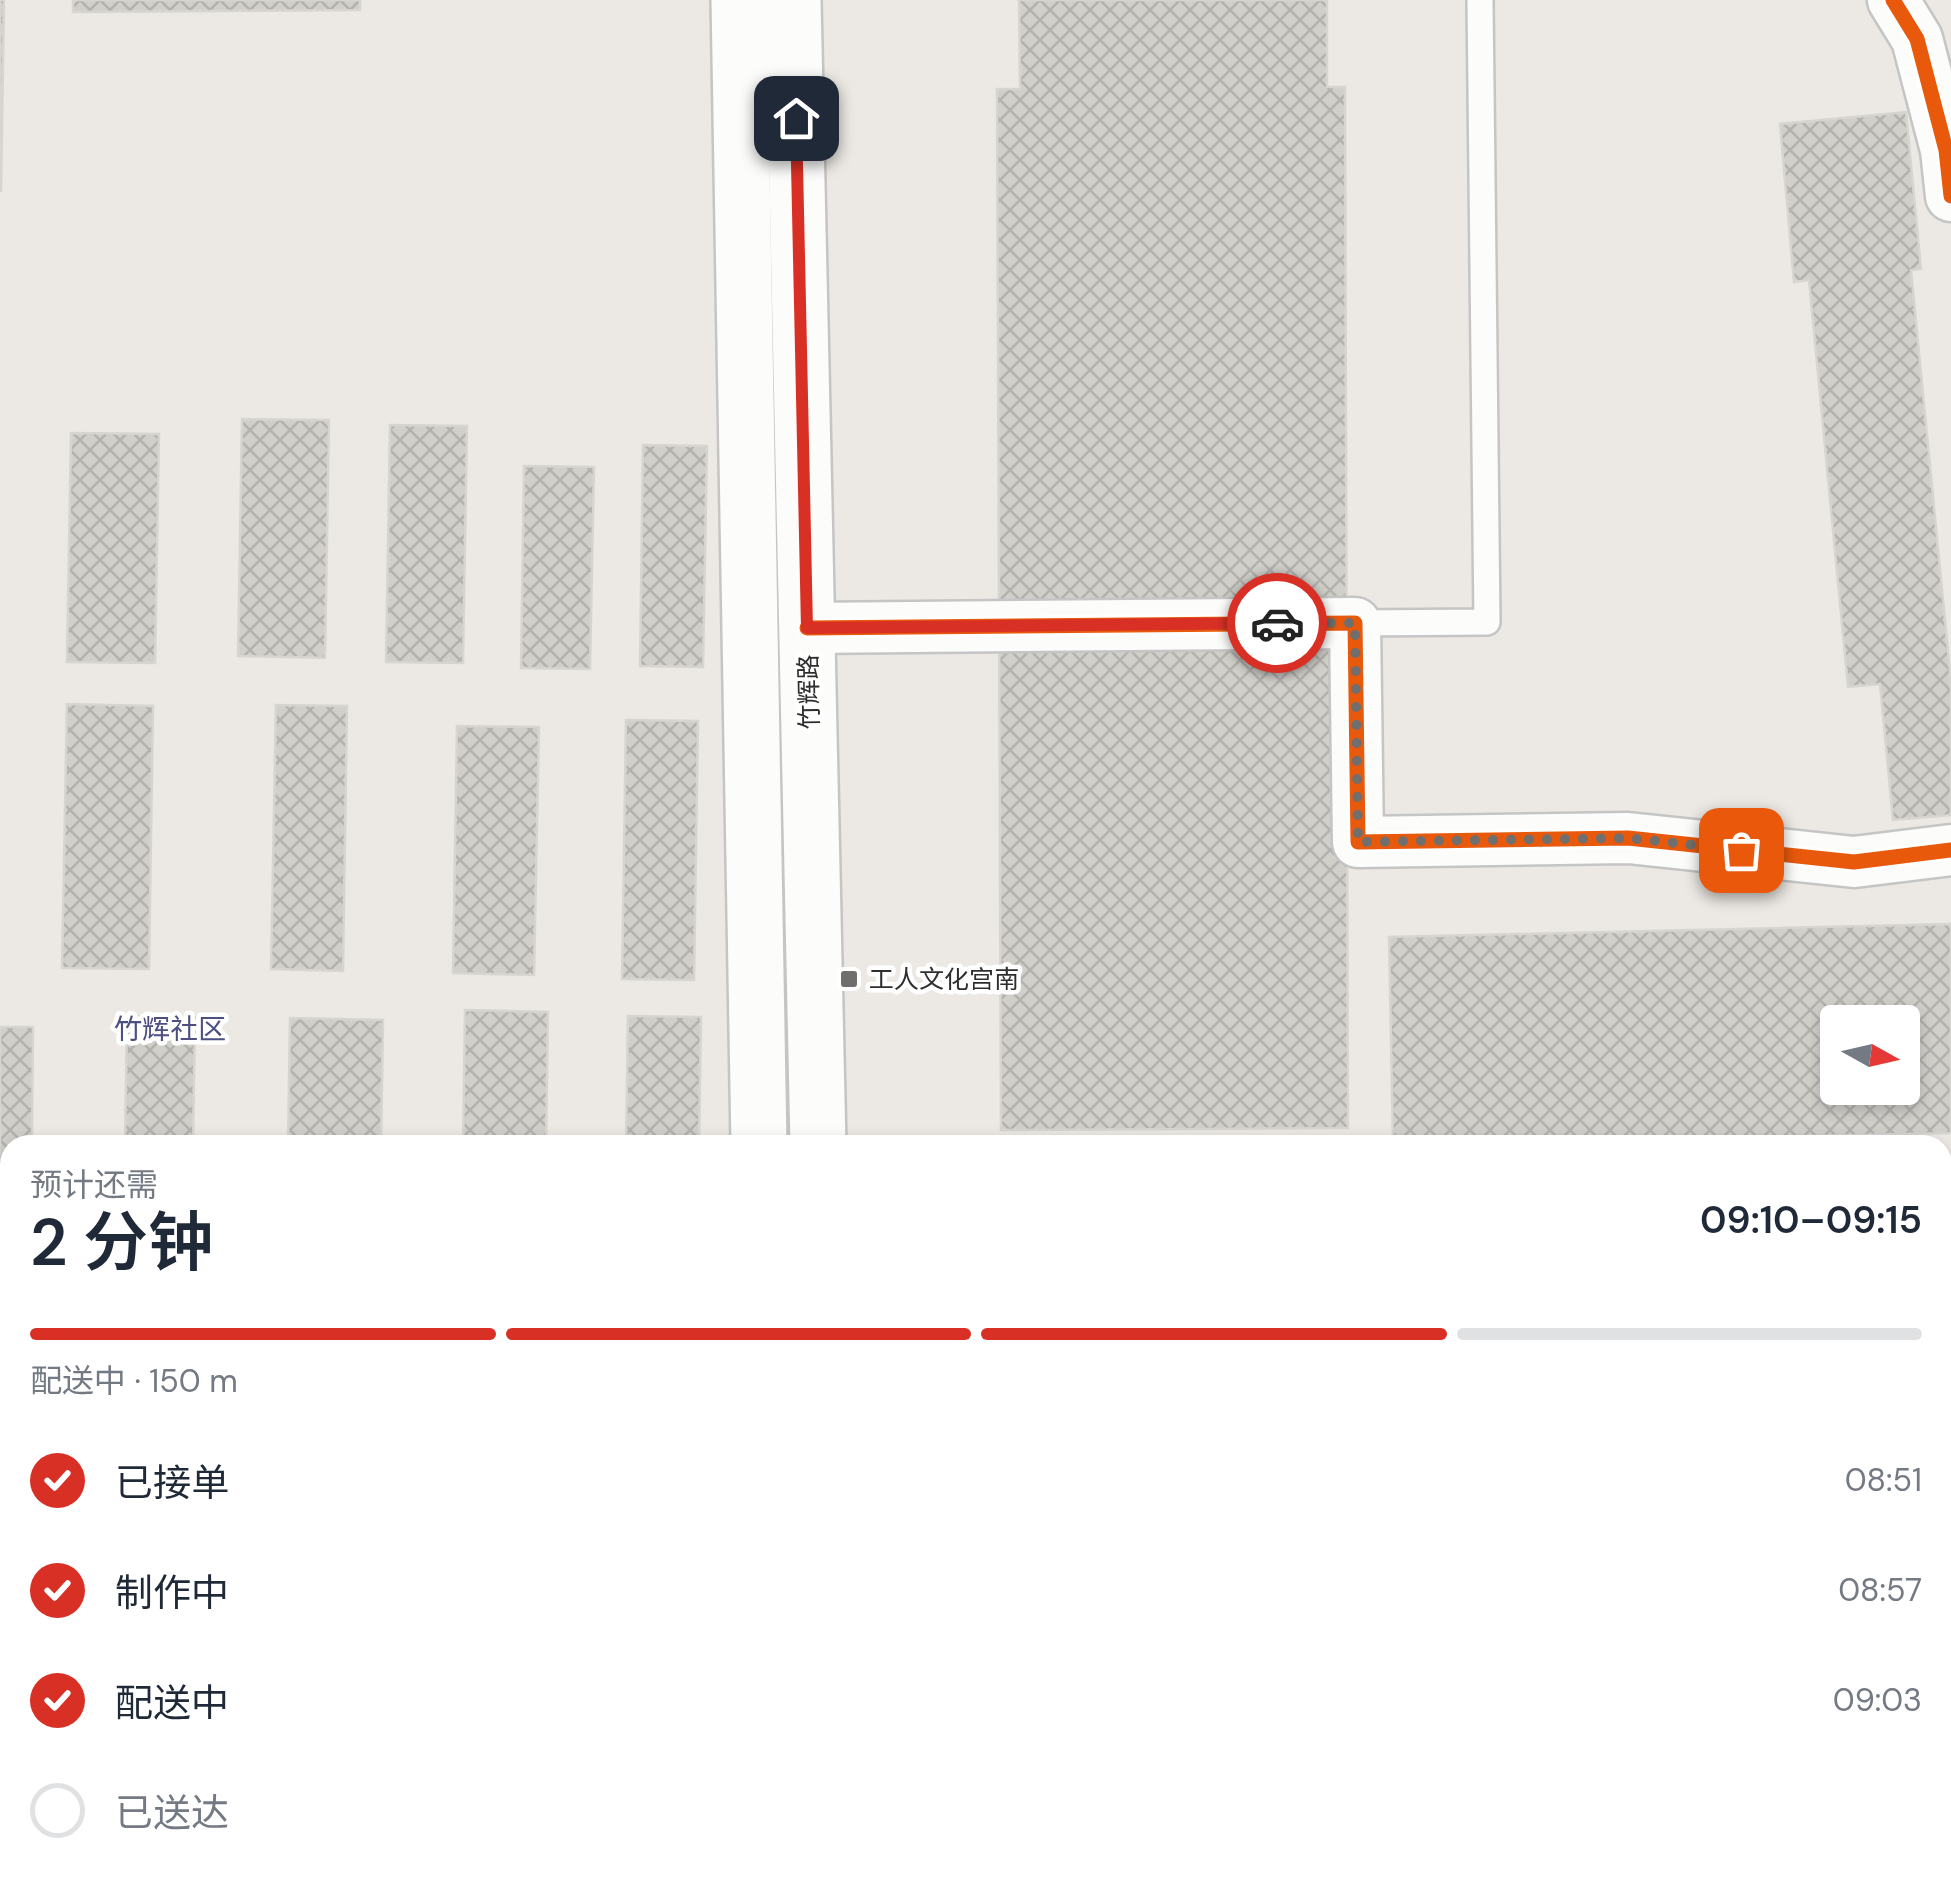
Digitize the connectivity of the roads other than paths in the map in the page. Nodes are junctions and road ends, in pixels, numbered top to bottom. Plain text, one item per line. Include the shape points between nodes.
1 (739, 0) edge
2 (794, 0) edge
3 (1480, 0) edge
4 (1893, 0) edge
5 (1951, 196) edge
6 (1355, 623) junction
7 (807, 628) junction
8 (1951, 850) edge
9 (760, 1135) edge
10 (818, 1135) edge

1 - 9 main road
2 - 7 main road, 竹辉路
3 - 6 lane via 1487,622
4 - 5 street via 1917,39
6 - 7 street
6 - 8 street via 1358,842 1628,838 1854,862
7 - 10 main road, 竹辉路

